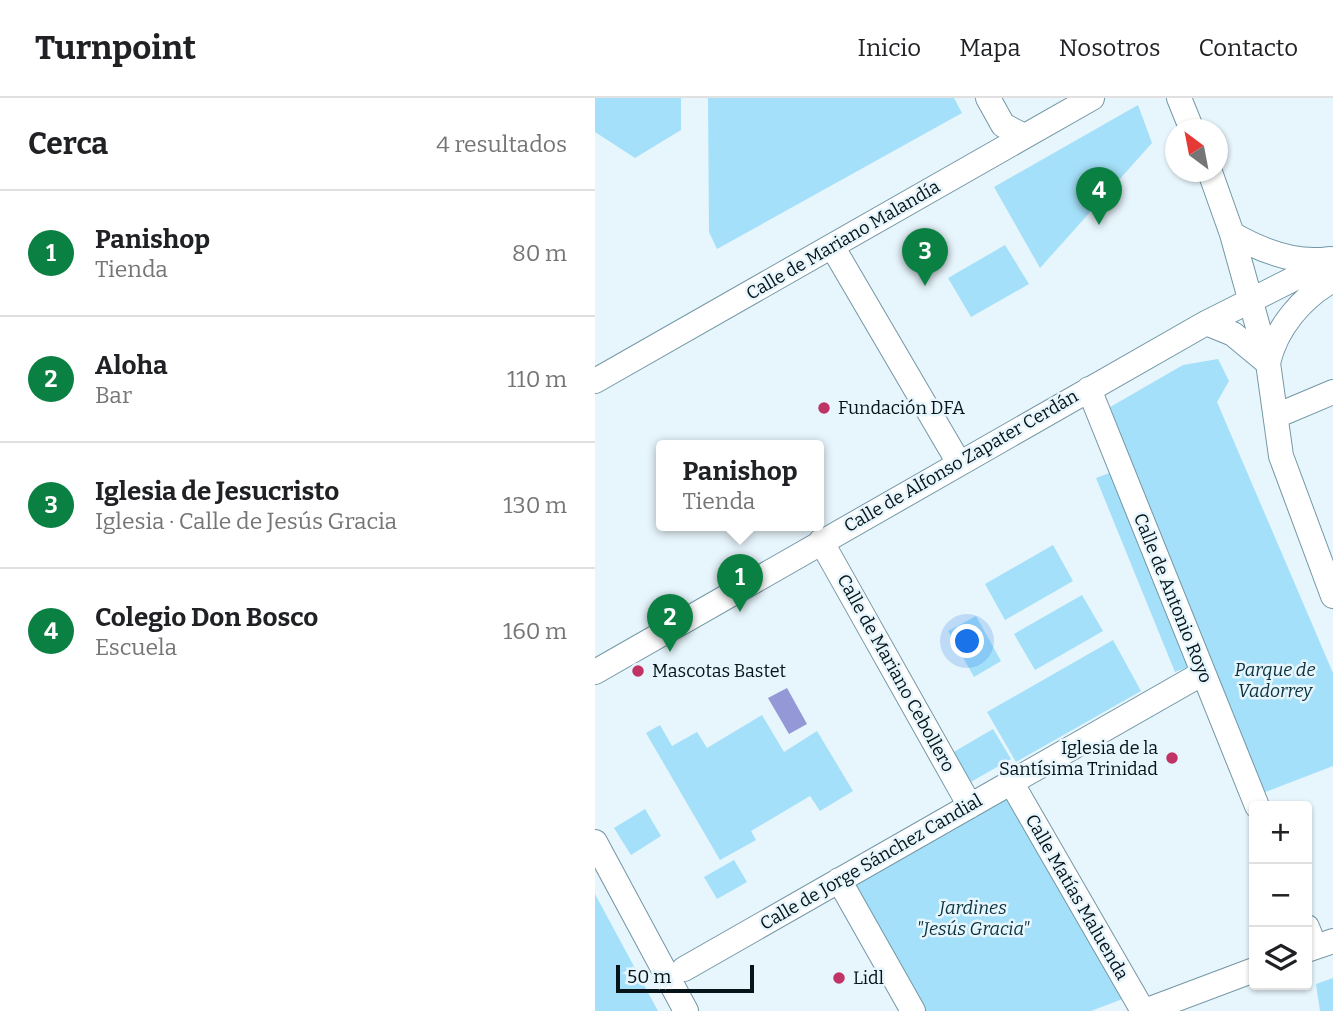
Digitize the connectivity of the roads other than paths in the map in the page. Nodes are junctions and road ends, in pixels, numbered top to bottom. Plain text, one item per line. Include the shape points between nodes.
1 (988, 98) edge
2 (1092, 98) edge
3 (1179, 98) edge
4 (1188, 119) edge
5 (1024, 136) junction
6 (1214, 182) edge
7 (1232, 234) junction
8 (832, 246) junction
9 (1333, 259) edge
10 (1333, 280) edge
11 (1251, 298) junction
12 (1206, 323) junction
13 (1268, 363) junction
14 (595, 382) edge
15 (1089, 389) junction
16 (1333, 392) edge
17 (1276, 416) junction
18 (959, 463) junction
19 (821, 541) junction
20 (1333, 596) edge
21 (595, 672) edge
22 (1203, 673) junction
23 (1011, 782) junction
24 (1255, 801) edge
25 (970, 806) junction
26 (595, 842) edge
27 (839, 880) junction
28 (684, 969) dead end
29 (1249, 973) edge
30 (1194, 1002) edge
31 (686, 1011) edge
32 (913, 1011) edge
33 (1144, 1011) edge

1 - 5 street via 1003,125
2 - 5 street, Calle de Mariano Malandía
3 - 4 street
5 - 8 street, Calle de Mariano Malandía
6 - 7 street
7 - 9 street via 1282,256
7 - 11 street
8 - 14 street, Calle de Mariano Malandía
8 - 18 street
9 - 11 street, Calle de Alfonso Zapater Cerdán
10 - 13 street via 1300,306 1273,342
11 - 12 street, Calle de Alfonso Zapater Cerdán
11 - 13 street
12 - 13 street via 1233,334
12 - 15 street, Calle de Alfonso Zapater Cerdán
13 - 17 street
15 - 18 street, Calle de Alfonso Zapater Cerdán
15 - 22 street, Calle de Antonio Royo
16 - 17 street
17 - 20 street via 1281,457
18 - 19 street, Calle de Alfonso Zapater Cerdán
19 - 21 street, Calle de Alfonso Zapater Cerdán
19 - 25 street, Calle de Mariano Cebollero
22 - 23 street, Calle de Jorge Sánchez Candial
22 - 24 street, Calle de Antonio Royo
23 - 25 street, Calle de Jorge Sánchez Candial
23 - 33 street, Calle Matías Maluenda
25 - 27 street, Calle de Jorge Sánchez Candial
26 - 31 street
27 - 28 street, Calle de Jorge Sánchez Candial
27 - 32 street
29 - 30 street
30 - 33 street

